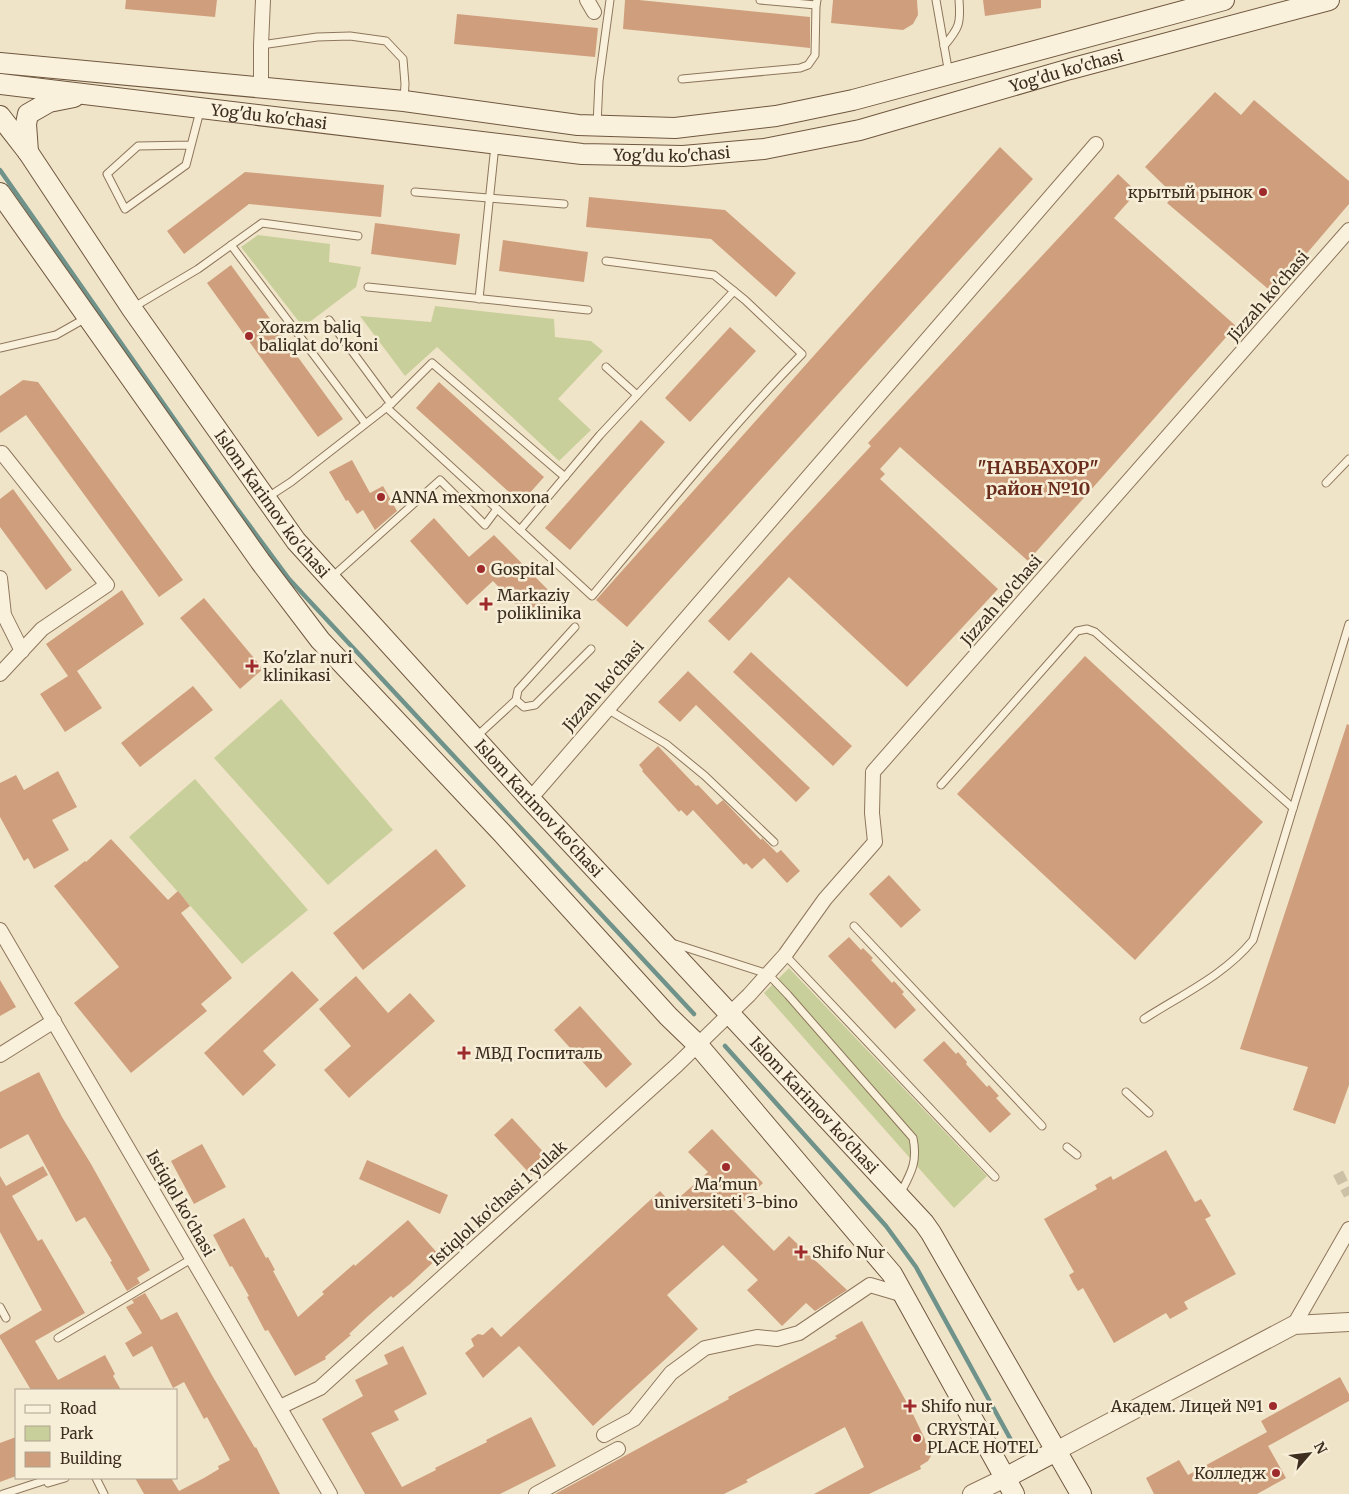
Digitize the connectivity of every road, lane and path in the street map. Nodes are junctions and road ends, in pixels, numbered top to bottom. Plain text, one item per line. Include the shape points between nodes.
1 (263, 0) edge
2 (587, 0) edge
3 (610, 0) edge
4 (760, 0) edge
5 (936, 0) edge
6 (959, 0) edge
7 (1224, 0) edge
8 (1329, 0) edge
9 (816, 3) edge
10 (594, 12) dead end
11 (260, 46) junction
12 (944, 46) junction
13 (0, 63) edge
14 (949, 74) junction
15 (682, 79) dead end
16 (0, 84) edge
17 (261, 89) junction
18 (89, 94) junction
19 (404, 101) junction
20 (200, 108) junction
21 (0, 116) edge
22 (597, 125) junction
23 (495, 144) junction
24 (1096, 144) dead end
25 (191, 145) junction
26 (28, 152) junction
27 (414, 192) dead end
28 (0, 193) edge
29 (488, 198) junction
30 (564, 204) dead end
31 (1349, 230) edge
32 (358, 236) dead end
33 (231, 245) junction
34 (606, 262) dead end
35 (368, 287) dead end
36 (734, 291) junction
37 (479, 299) junction
38 (132, 309) junction
39 (588, 310) dead end
40 (88, 317) junction
41 (329, 320) dead end
42 (0, 348) edge
43 (606, 367) dead end
44 (637, 395) junction
45 (389, 406) junction
46 (365, 424) junction
47 (2, 453) dead end
48 (1349, 459) edge
49 (565, 477) junction
50 (1326, 483) dead end
51 (266, 499) junction
52 (497, 509) junction
53 (520, 530) junction
54 (0, 578) edge
55 (330, 579) junction
56 (1349, 624) edge
57 (575, 627) dead end
58 (591, 649) dead end
59 (22, 651) junction
60 (0, 674) edge
61 (516, 700) junction
62 (607, 709) junction
63 (475, 738) junction
64 (940, 785) dead end
65 (530, 799) junction
66 (1293, 808) junction
67 (774, 842) dead end
68 (854, 926) dead end
69 (0, 930) edge
70 (662, 940) junction
71 (785, 955) junction
72 (768, 974) junction
73 (731, 1013) junction
74 (1144, 1019) dead end
75 (54, 1021) junction
76 (697, 1044) junction
77 (0, 1055) edge
78 (1126, 1092) dead end
79 (1149, 1113) dead end
80 (1042, 1126) dead end
81 (1067, 1147) dead end
82 (1077, 1155) dead end
83 (994, 1177) dead end
84 (899, 1196) junction
85 (1349, 1229) edge
86 (193, 1258) junction
87 (904, 1295) junction
88 (0, 1307) edge
89 (6, 1318) dead end
90 (1349, 1322) edge
91 (1294, 1325) junction
92 (58, 1338) dead end
93 (280, 1407) junction
94 (604, 1435) dead end
95 (618, 1449) dead end
96 (1056, 1451) junction
97 (49, 1479) edge
98 (62, 1479) edge
99 (96, 1479) edge
100 (1009, 1486) edge
101 (3, 1494) edge
102 (17, 1494) edge
103 (104, 1494) edge
104 (330, 1494) edge
105 (536, 1494) edge
106 (972, 1494) edge
107 (1081, 1494) edge

1 - 11 street
2 - 10 street
3 - 22 lane via 599,81
4 - 9 lane
5 - 12 lane
6 - 12 lane via 960,24
7 - 14 main road, Yog'du ko'chasi
8 - 23 main road, Yog'du ko'chasi via 1070,69 860,130 764,149 683,156 582,154
9 - 15 lane via 815,55 808,65
11 - 17 street
11 - 19 lane via 317,37 350,36 386,41 403,59
12 - 14 lane
13 - 17 main road, Yog'du ko'chasi
14 - 22 main road, Yog'du ko'chasi via 853,100 776,116 675,128
16 - 18 main road, Yog'du ko'chasi
17 - 19 main road, Yog'du ko'chasi
18 - 20 main road, Yog'du ko'chasi
18 - 26 main road via 49,102 28,114
19 - 22 main road, Yog'du ko'chasi
20 - 23 main road, Yog'du ko'chasi
20 - 25 lane
21 - 26 main road, Islom Karimov ko'chasi
23 - 29 lane
24 - 62 street, Jizzah ko'chasi
25 - 25 lane via 186,165 125,209 107,174 138,146
26 - 38 main road, Islom Karimov ko'chasi
27 - 29 lane
28 - 40 main road
29 - 30 lane
29 - 37 lane
31 - 71 street, Jizzah ko'chasi via 873,772 875,842 825,899
32 - 33 lane via 262,223
33 - 38 lane
33 - 46 lane
34 - 36 lane via 714,275
35 - 37 lane
36 - 44 lane
36 - 53 lane via 802,354 766,391 592,596
37 - 39 lane
38 - 51 main road, Islom Karimov ko'chasi
40 - 42 lane via 56,335
40 - 76 main road via 260,561 320,640
41 - 45 lane
43 - 44 lane
44 - 49 lane
45 - 46 lane
45 - 49 lane via 432,363
45 - 52 lane
46 - 51 lane
47 - 59 street via 107,585 42,629
48 - 50 lane
49 - 53 lane
51 - 55 main road, Islom Karimov ko'chasi via 296,541
52 - 53 lane
52 - 55 lane via 484,525 440,480
54 - 59 street via 4,615
55 - 63 main road, Islom Karimov ko'chasi
56 - 66 lane
57 - 61 lane via 518,690
58 - 61 lane via 536,705 524,707
59 - 60 street
61 - 63 lane
62 - 65 street, Jizzah ko'chasi
62 - 67 lane via 666,744 705,776
63 - 65 main road, Islom Karimov ko'chasi
64 - 66 lane via 1077,631 1087,628
65 - 70 main road, Islom Karimov ko'chasi
66 - 74 lane via 1253,940 1218,972
68 - 80 lane
69 - 75 street, Istiqlol ko'chasi
70 - 72 lane
70 - 73 main road, Islom Karimov ko'chasi
71 - 72 street, Jizzah ko'chasi
71 - 83 lane
72 - 73 street, Jizzah ko'chasi
72 - 84 lane via 913,1138 916,1153
73 - 76 street, Istiqlol ko'chasi 1 yulak
73 - 84 main road, Islom Karimov ko'chasi
75 - 77 street
75 - 86 street, Istiqlol ko'chasi
76 - 87 main road via 892,1274
76 - 93 street, Istiqlol ko'chasi 1 yulak via 320,1388
78 - 79 lane
81 - 82 lane
84 - 96 main road, Islom Karimov ko'chasi via 931,1233
85 - 91 street
86 - 92 lane
86 - 93 street, Istiqlol ko'chasi
87 - 94 street via 870,1284 799,1333 777,1339 757,1337 705,1348 671,1373 634,1419
87 - 100 main road
88 - 89 lane
90 - 91 street
91 - 96 street
93 - 104 street, Istiqlol ko'chasi
95 - 105 street
96 - 100 main road
96 - 107 main road, Islom Karimov ko'chasi
97 - 101 lane
98 - 102 lane
99 - 103 lane
100 - 106 street

